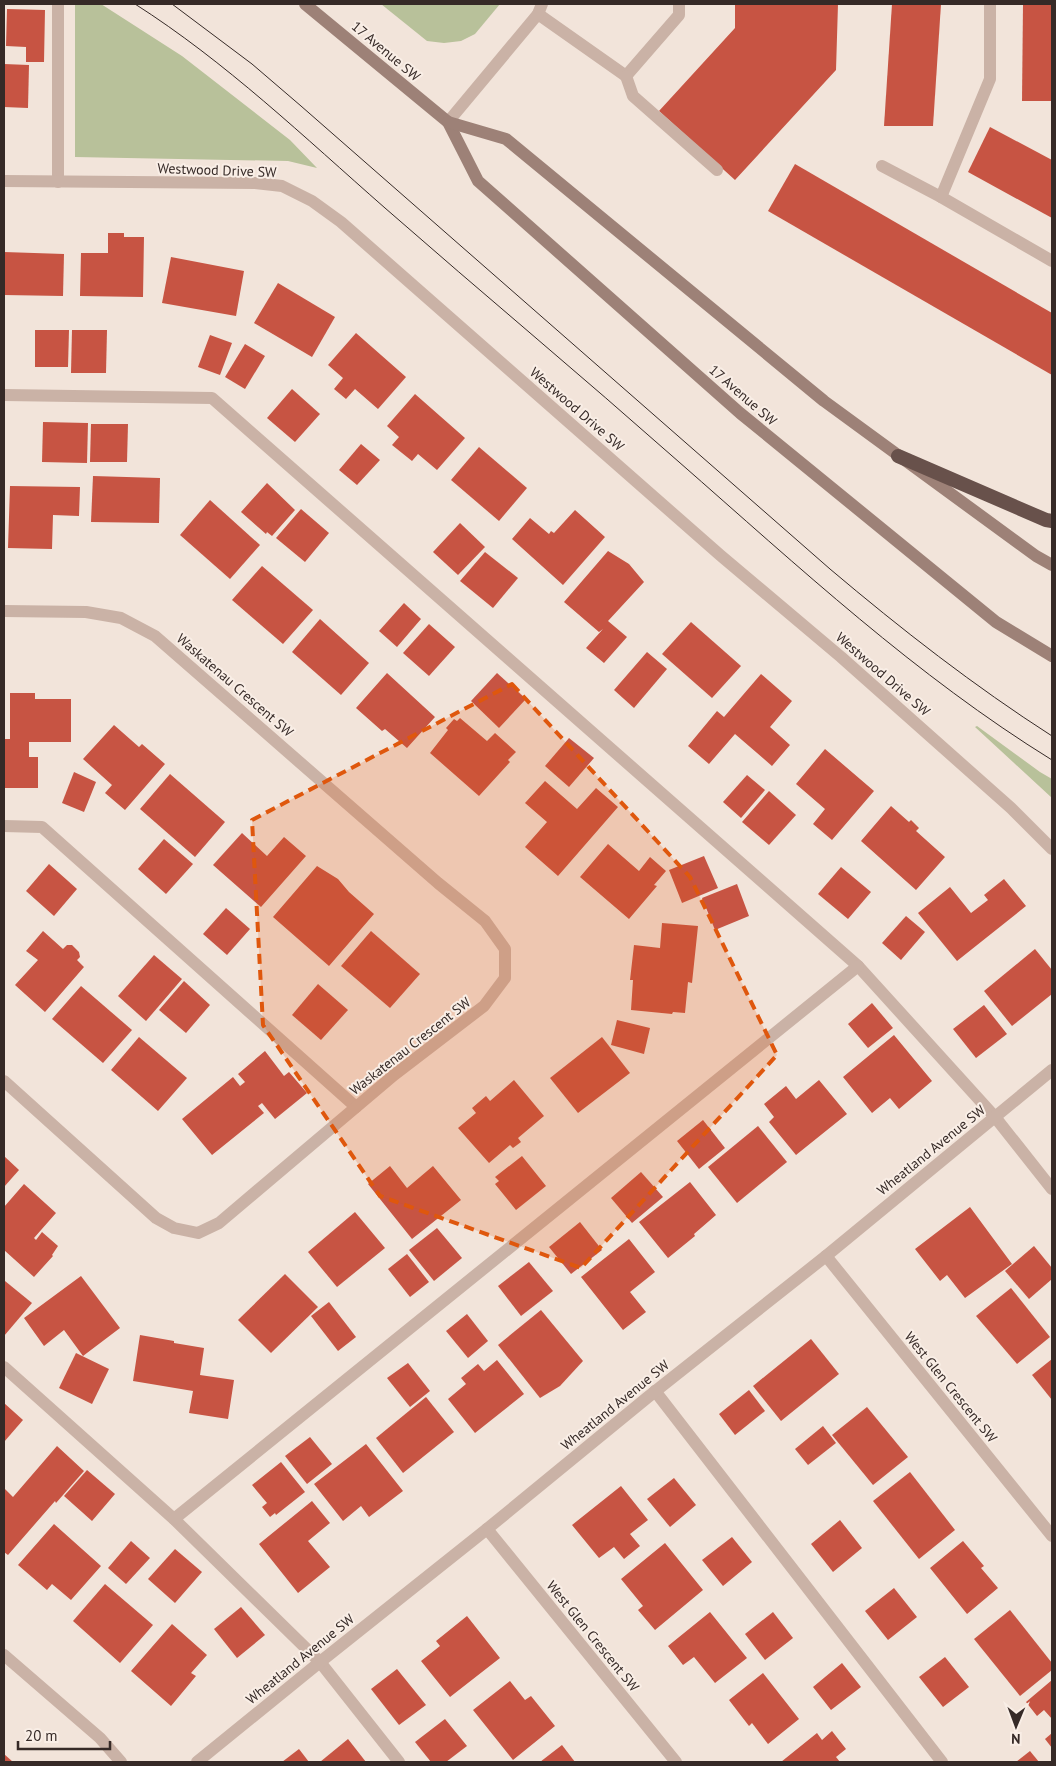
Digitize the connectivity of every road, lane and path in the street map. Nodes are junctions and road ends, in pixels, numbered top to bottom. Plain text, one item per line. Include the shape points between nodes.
1 (58, 4) edge
2 (305, 4) edge
3 (680, 4) edge
4 (990, 4) edge
5 (540, 9) edge
6 (626, 76) junction
7 (448, 122) junction
8 (882, 166) dead end
9 (717, 170) dead end
10 (4, 181) edge
11 (58, 182) junction
12 (941, 197) junction
13 (1052, 261) edge
14 (4, 395) edge
15 (898, 456) junction
16 (1052, 521) edge
17 (1052, 565) edge
18 (4, 611) edge
19 (1052, 656) edge
20 (4, 826) edge
21 (1052, 849) edge
22 (858, 966) junction
23 (1052, 1070) edge
24 (4, 1081) edge
25 (356, 1107) junction
26 (995, 1117) junction
27 (1052, 1189) edge
28 (826, 1256) junction
29 (4, 1367) edge
30 (655, 1391) junction
31 (174, 1519) junction
32 (487, 1529) junction
33 (1052, 1536) edge
34 (4, 1655) edge
35 (320, 1662) junction
36 (121, 1762) edge
37 (197, 1762) edge
38 (399, 1762) edge
39 (676, 1762) edge
40 (942, 1762) edge

1 - 11 street
2 - 7 main road, 17 Avenue SW
3 - 6 street via 679,15
4 - 12 street via 990,79
5 - 6 street
5 - 7 street
6 - 9 street via 633,96
7 - 15 main road, 17 Avenue SW via 506,138 824,401
7 - 19 main road, 17 Avenue SW via 478,181 740,413 996,622
8 - 12 street
10 - 11 street, Westwood Drive SW
11 - 21 street, Westwood Drive SW via 255,183 282,186 312,201 341,222 841,657 1011,808
12 - 13 street
14 - 22 street via 212,398
15 - 16 highway
15 - 17 main road, 17 Avenue SW
18 - 25 street, Waskatenau Crescent SW via 86,612 121,618 155,636 485,921 505,949 505,978 484,1006
20 - 25 street via 42,827
22 - 26 street
22 - 31 street
23 - 26 street, Wheatland Avenue SW
24 - 25 street, Waskatenau Crescent SW via 156,1218 174,1228 198,1233 220,1223
26 - 27 street
26 - 28 street, Wheatland Avenue SW
28 - 30 street, Wheatland Avenue SW
28 - 33 street, West Glen Crescent SW
29 - 31 street
30 - 32 street, Wheatland Avenue SW
30 - 40 street
31 - 35 street
32 - 35 street, Wheatland Avenue SW
32 - 39 street, West Glen Crescent SW
34 - 36 street via 100,1738
35 - 37 street, Wheatland Avenue SW
35 - 38 street

